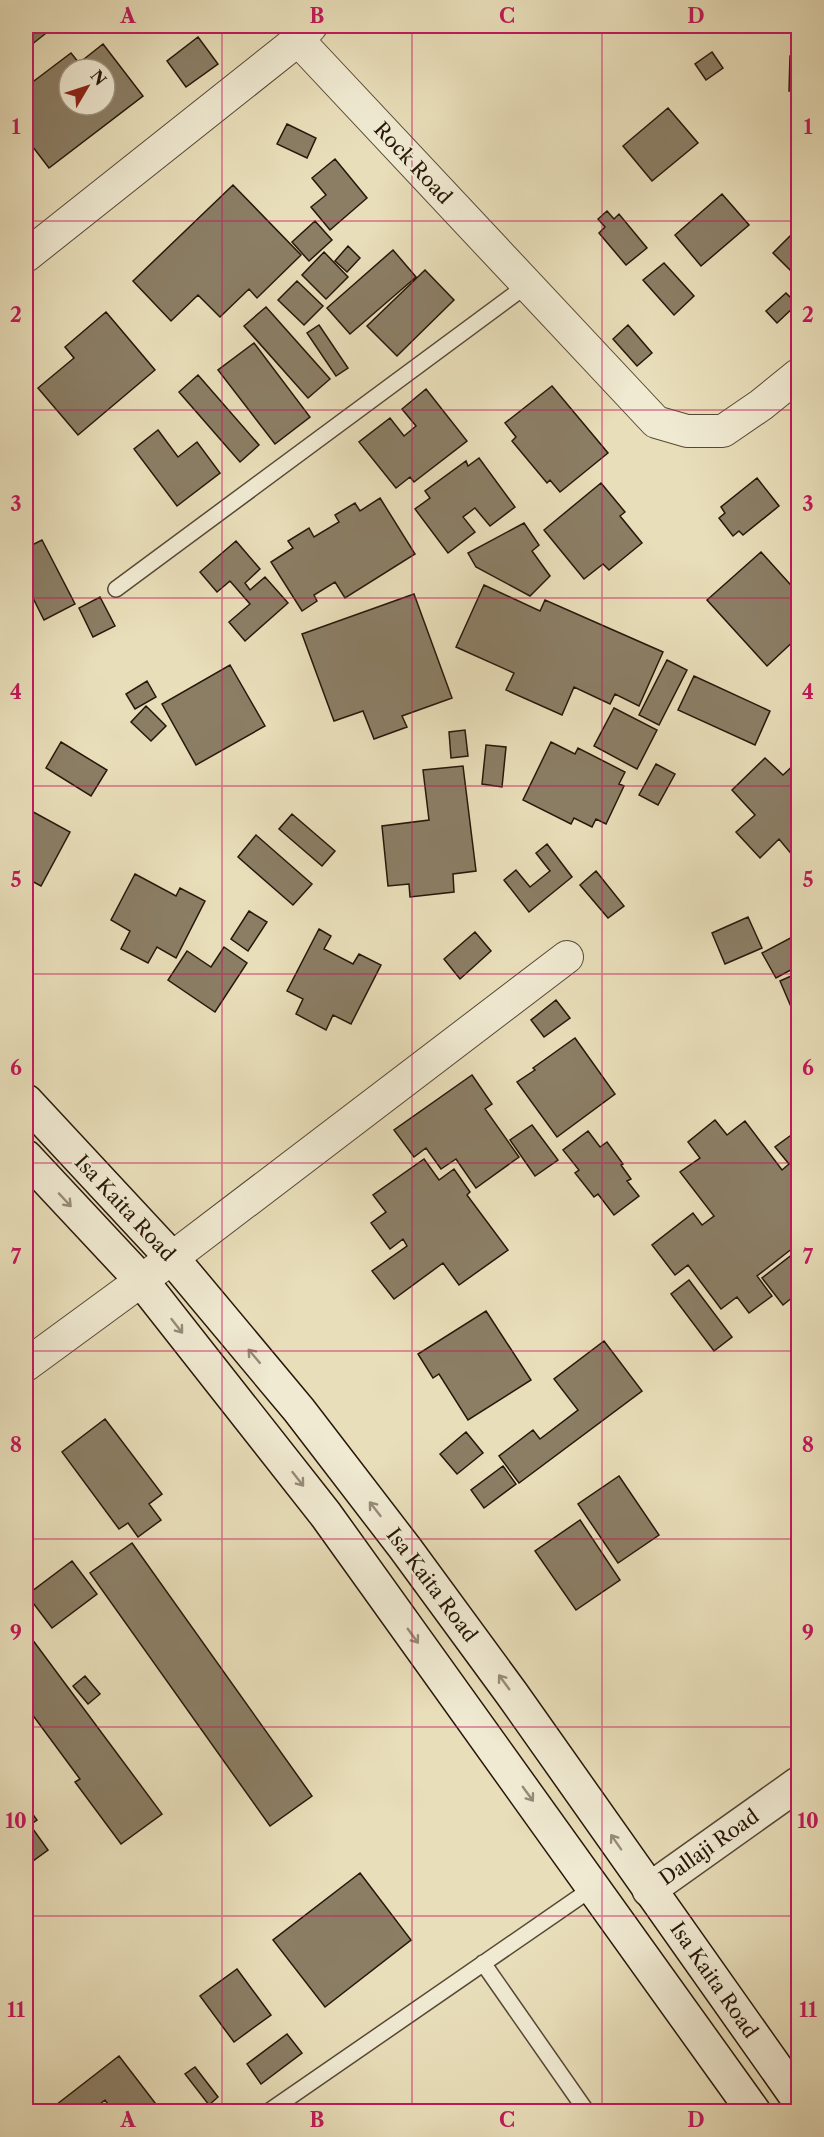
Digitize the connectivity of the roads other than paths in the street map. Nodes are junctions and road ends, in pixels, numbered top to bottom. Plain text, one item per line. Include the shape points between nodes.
1 (305, 33) edge
2 (26, 256) edge
3 (527, 285) junction
4 (798, 375) edge
5 (116, 589) dead end
6 (567, 957) dead end
7 (26, 1101) edge
8 (26, 1158) edge
9 (172, 1258) junction
10 (141, 1280) junction
11 (26, 1365) edge
12 (798, 1784) edge
13 (594, 1887) junction
14 (650, 1890) junction
15 (483, 1963) junction
16 (798, 2099) edge
17 (268, 2112) edge
18 (587, 2112) edge
19 (754, 2112) edge

1 - 2 street, Rock Road
1 - 3 street, Rock Road
3 - 4 street, Rock Road via 656,423 687,431 723,431
3 - 5 lane
6 - 9 street
7 - 9 main road, Isa Kaita Road
8 -> 10 main road, Isa Kaita Road
9 - 10 street
14 -> 9 main road, Isa Kaita Road via 405,1548 299,1410
10 - 11 street
10 -> 13 main road, Isa Kaita Road via 326,1515
12 - 14 main road, Dallaji Road
13 - 15 lane
13 - 19 main road, Isa Kaita Road
14 - 16 main road, Isa Kaita Road
15 - 17 lane
15 - 18 lane

